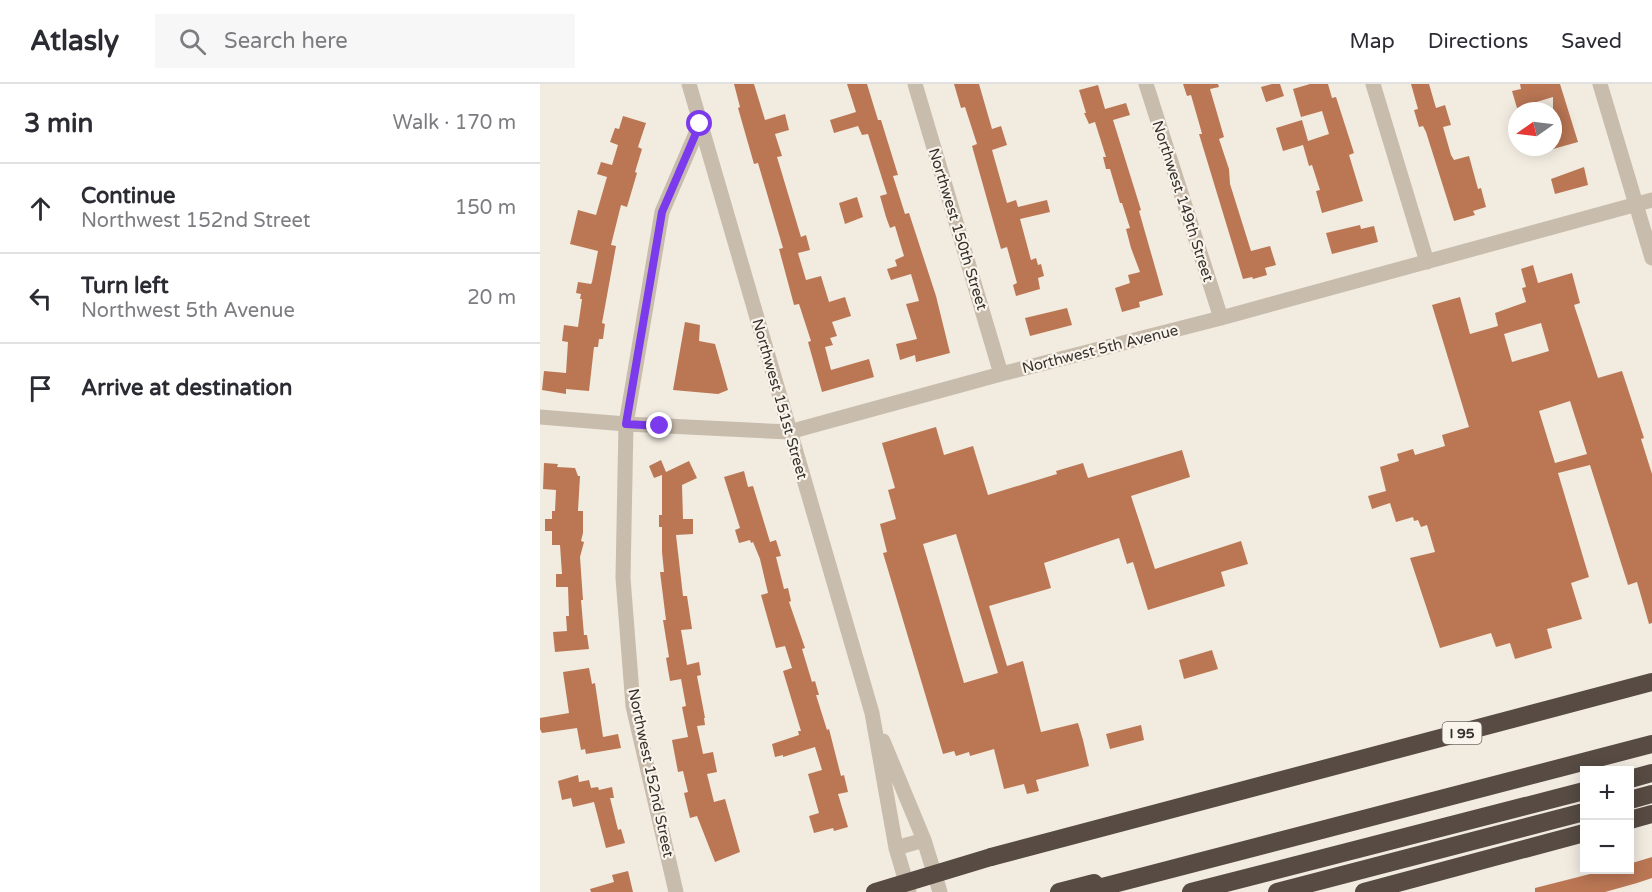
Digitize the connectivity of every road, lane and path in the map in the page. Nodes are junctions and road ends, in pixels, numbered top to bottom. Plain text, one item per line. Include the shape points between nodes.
1 (689, 84) edge
2 (915, 84) edge
3 (1146, 84) edge
4 (1373, 84) edge
5 (1600, 84) edge
6 (700, 124) junction
7 (1652, 200) edge
8 (1636, 204) junction
9 (1652, 258) edge
10 (1427, 262) junction
11 (1221, 318) junction
12 (1001, 374) junction
13 (540, 417) edge
14 (626, 424) junction
15 (789, 432) junction
16 (1652, 682) edge
17 (872, 713) junction
18 (1652, 744) edge
19 (1652, 773) edge
20 (1634, 778) edge
21 (1580, 792) edge
22 (1652, 794) edge
23 (1634, 799) edge
24 (1407, 807) junction
25 (1580, 813) edge
26 (1652, 814) edge
27 (1634, 819) edge
28 (1580, 834) edge
29 (924, 840) junction
30 (896, 848) junction
31 (676, 892) edge
32 (875, 892) edge
33 (909, 892) edge
34 (940, 892) edge
35 (1059, 892) edge
36 (1083, 892) edge
37 (1191, 892) edge
38 (1277, 892) edge
39 (1364, 892) edge

1 - 6 street, Northwest 151st Street
2 - 12 street, Northwest 150th Street
3 - 11 street, Northwest 149th Street
4 - 10 street
5 - 8 street
6 - 14 street, Northwest 152nd Street via 662,212
6 - 15 street, Northwest 151st Street
7 - 8 street, Northwest 5th Avenue
8 - 9 street
8 - 10 street, Northwest 5th Avenue
10 - 11 street, Northwest 5th Avenue
11 - 12 street, Northwest 5th Avenue
12 - 15 street, Northwest 5th Avenue
13 - 14 street, Northwest 5th Avenue
14 - 15 street, Northwest 5th Avenue
14 - 31 street, Northwest 152nd Street via 623,578 633,706
15 - 17 street, Northwest 151st Street
16 - 32 highway, I 95, bridge via 991,857
17 - 29 street, Northwest 151st Street
17 - 30 street, Northwest 151st Street
18 - 24 highway
19 - 20 highway
21 - 37 highway
22 - 23 highway
24 - 35 highway via 1378,810
24 - 36 highway
25 - 38 highway
26 - 27 highway
28 - 39 highway
29 - 30 street
29 - 34 street, Northwest 151st Street
30 - 33 street, Northwest 151st Street

